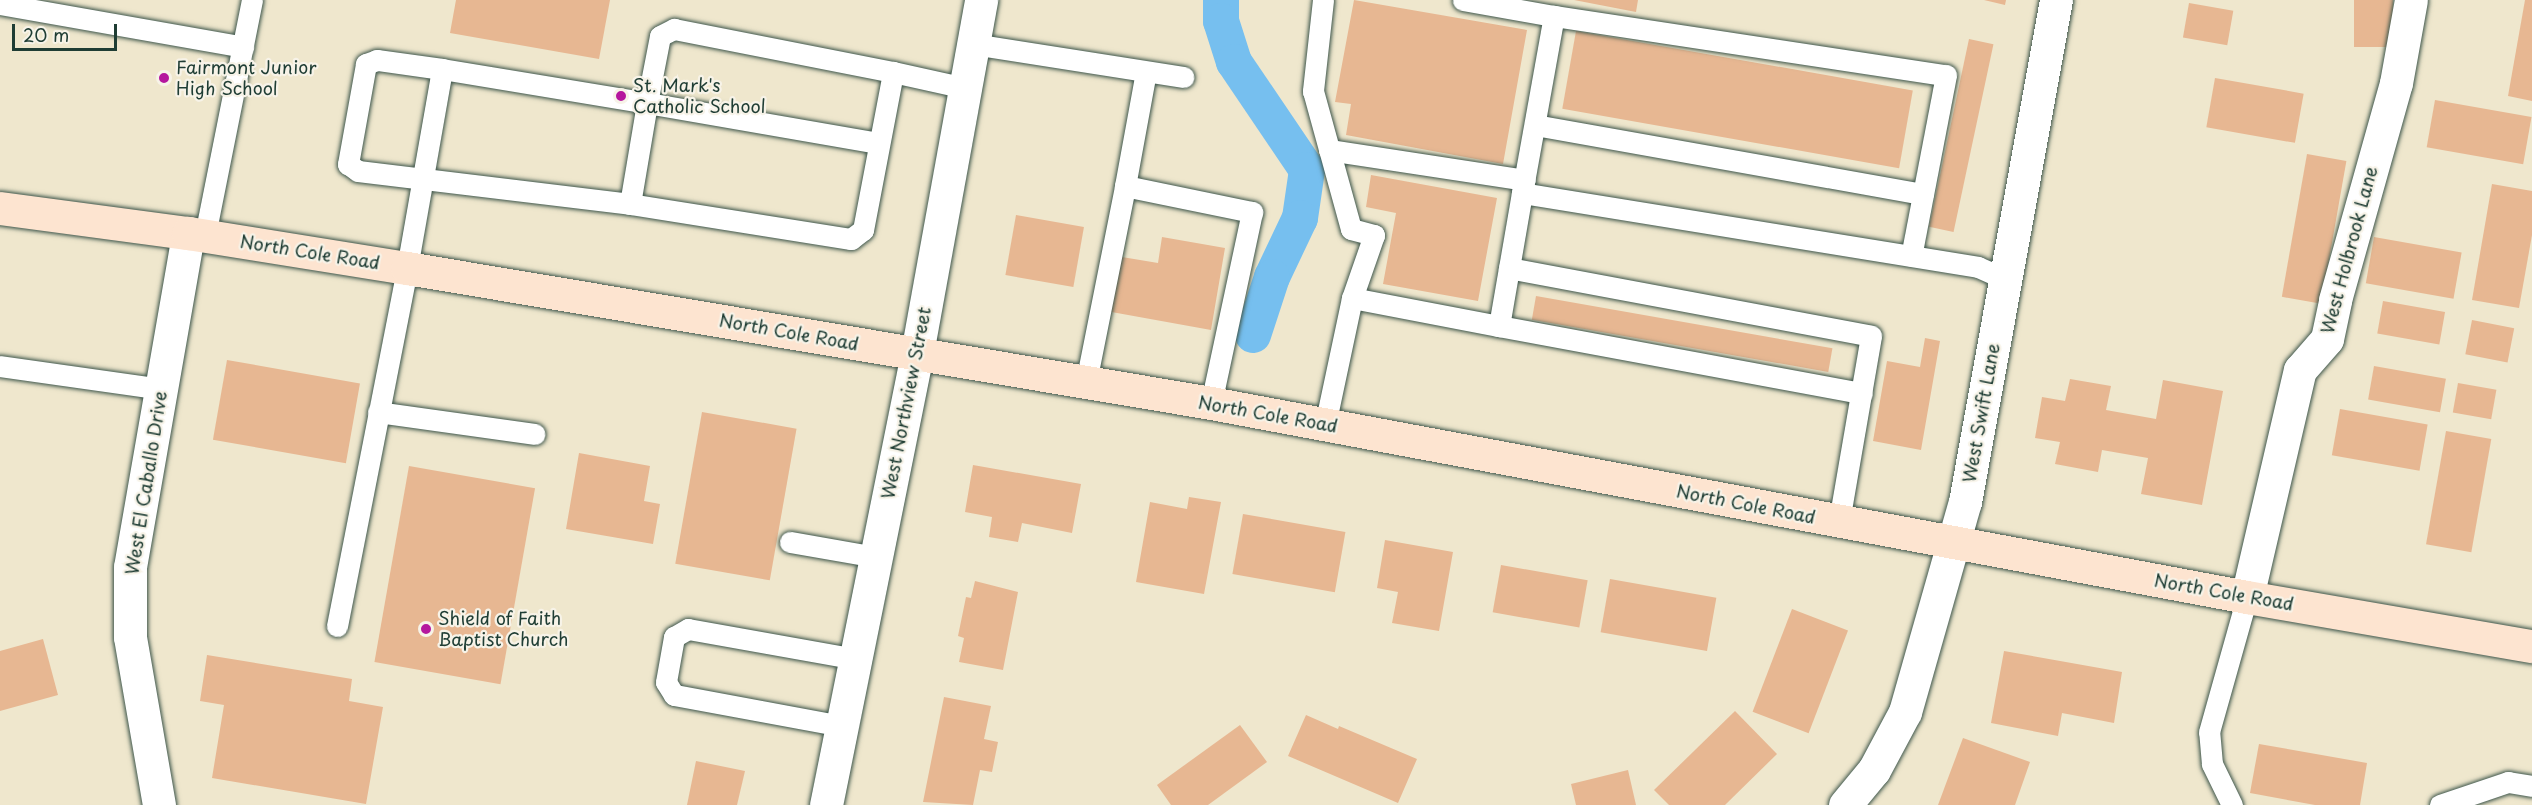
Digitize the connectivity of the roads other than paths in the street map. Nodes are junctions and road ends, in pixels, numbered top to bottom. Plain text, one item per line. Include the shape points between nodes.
1 (252, 0) edge
2 (981, 0) edge
3 (1323, 0) edge
4 (1463, 0) edge
5 (2056, 0) edge
6 (2411, 0) edge
7 (0, 4) edge
8 (1554, 16) junction
9 (973, 44) junction
10 (243, 47) junction
11 (442, 69) junction
12 (893, 72) junction
13 (1146, 72) junction
14 (1183, 77) dead end
15 (965, 88) junction
16 (647, 103) junction
17 (1535, 125) junction
18 (879, 143) junction
19 (1329, 150) junction
20 (421, 178) junction
21 (1125, 186) junction
22 (1523, 187) junction
23 (1923, 194) junction
24 (630, 204) junction
25 (0, 208) edge
26 (196, 234) junction
27 (1911, 256) junction
28 (407, 268) junction
29 (1509, 268) junction
30 (2005, 279) junction
31 (1352, 298) junction
32 (1499, 326) junction
33 (917, 353) junction
34 (0, 366) edge
35 (1086, 382) junction
36 (161, 389) junction
37 (1862, 393) junction
38 (1211, 404) junction
39 (378, 412) junction
40 (1325, 425) junction
41 (534, 434) dead end
42 (1839, 522) junction
43 (790, 542) dead end
44 (1952, 543) junction
45 (876, 557) junction
46 (2247, 597) junction
47 (337, 626) dead end
48 (2532, 646) edge
49 (856, 659) junction
50 (842, 726) junction
51 (2532, 786) edge
52 (159, 805) edge
53 (826, 805) edge
54 (1845, 805) edge
55 (2232, 805) edge
56 (2440, 805) edge

1 - 10 lane
2 - 9 street, West Northview Street
3 - 19 lane via 1312,92
4 - 8 lane
5 - 30 street, West Swift Lane
6 - 46 street, West Holbrook Lane via 2396,83 2327,339 2301,370
7 - 10 lane
8 - 17 lane
8 - 23 lane via 1946,75
9 - 13 lane
9 - 15 street, West Northview Street
10 - 26 lane
11 - 16 lane
11 - 20 lane
11 - 20 lane via 378,60 366,63 348,164 358,171
12 - 15 lane
12 - 16 lane via 674,29 660,36
12 - 18 lane
13 - 14 lane
13 - 21 lane
15 - 33 street, West Northview Street
16 - 18 lane
16 - 24 lane
17 - 22 lane
17 - 23 lane
18 - 24 lane via 863,230 851,239
19 - 22 lane
19 - 31 lane via 1351,229 1374,235
20 - 24 lane
20 - 28 lane
21 - 35 lane
21 - 38 lane via 1252,212
22 - 27 lane
22 - 29 lane
23 - 27 lane
25 - 26 main road, North Cole Road
26 - 28 main road, North Cole Road
26 - 36 street, West El Caballo Drive
27 - 30 lane via 1978,267
28 - 33 main road, North Cole Road
28 - 39 lane
29 - 32 lane
29 - 37 lane via 1871,336
30 - 44 street, West Swift Lane via 1965,502
31 - 32 lane
31 - 40 lane
32 - 37 lane
33 - 35 main road, North Cole Road
33 - 45 street, West Northview Street
34 - 36 lane
35 - 38 main road, North Cole Road
36 - 52 street, West El Caballo Drive via 130,567 130,637
37 - 42 lane
38 - 40 main road, North Cole Road
39 - 41 lane
39 - 47 lane
40 - 42 main road, North Cole Road
42 - 44 main road, North Cole Road
43 - 45 lane
44 - 46 main road, North Cole Road
44 - 54 street, West Swift Lane via 1905,712 1874,770
45 - 49 street, West Northview Street
46 - 48 main road, North Cole Road
46 - 55 lane via 2209,732 2212,764
49 - 50 street, West Northview Street
49 - 50 lane via 688,629 674,637 666,682 674,695
50 - 53 street, West Northview Street
51 - 56 lane via 2508,782

